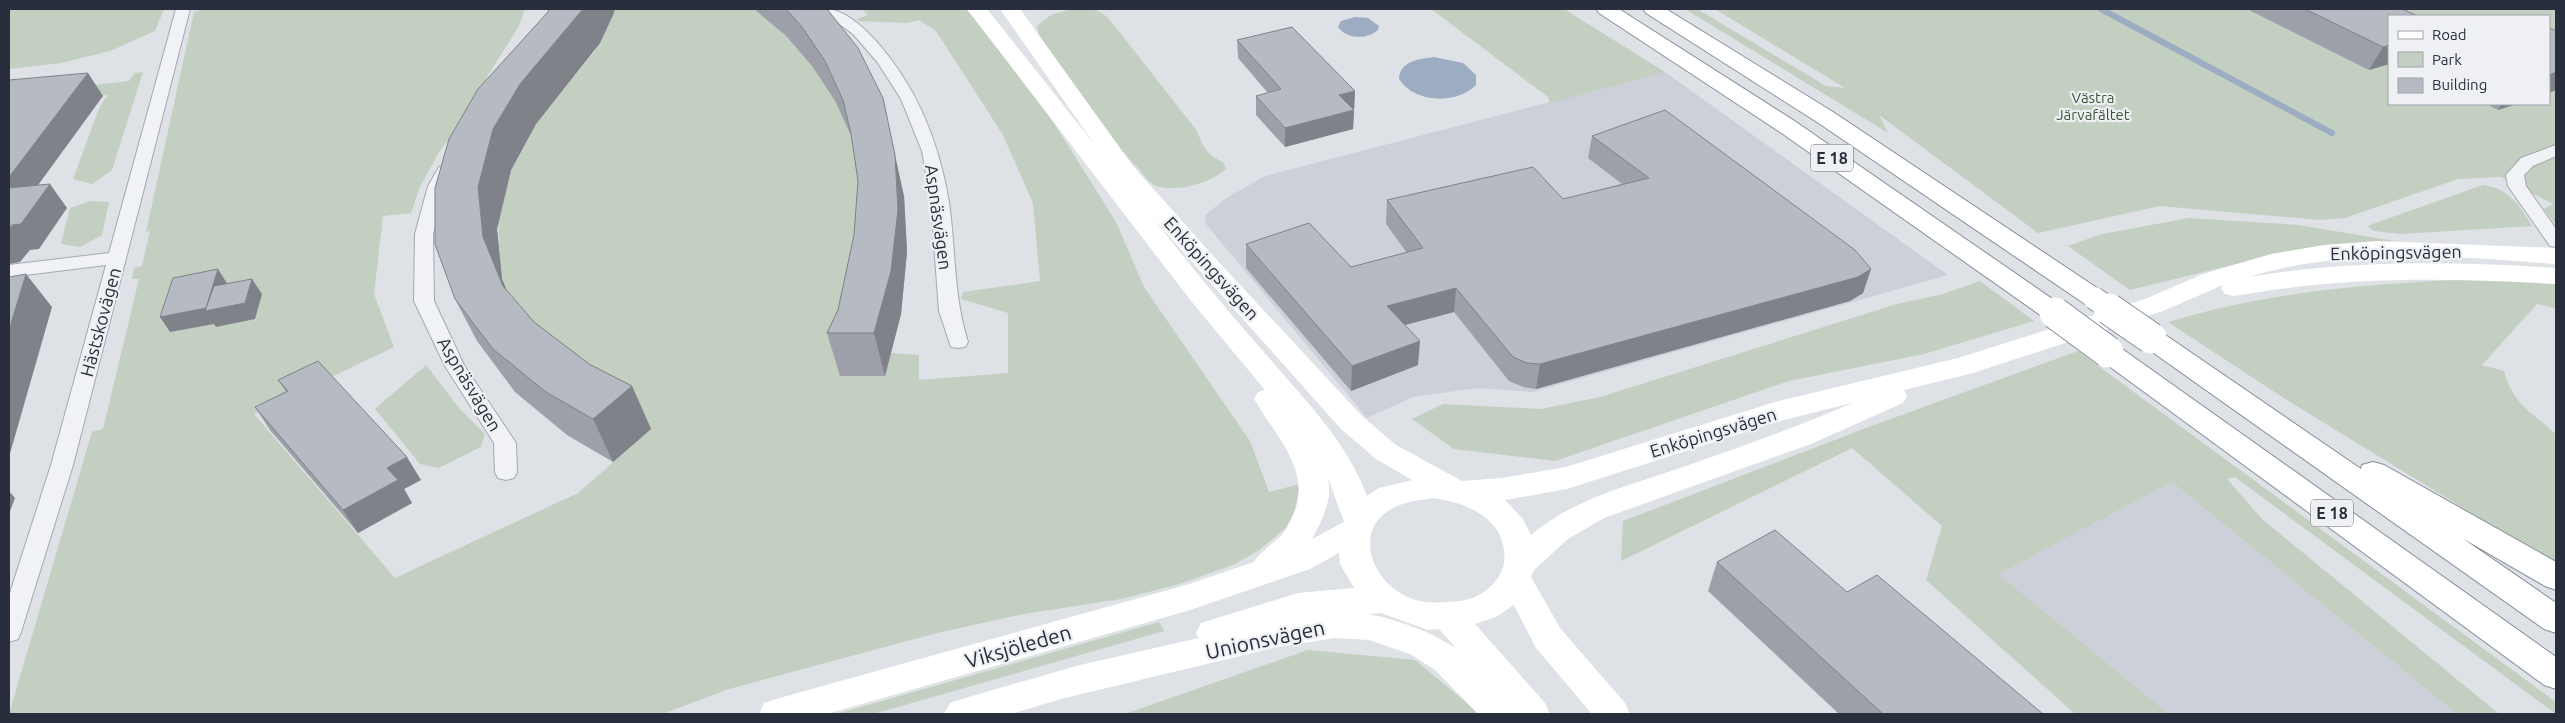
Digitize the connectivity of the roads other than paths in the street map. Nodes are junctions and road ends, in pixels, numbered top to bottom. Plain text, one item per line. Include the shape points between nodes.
1 (183, 9) edge
2 (826, 9) edge
3 (977, 9) edge
4 (1010, 9) edge
5 (1606, 9) edge
6 (1653, 9) edge
7 (2556, 150) edge
8 (452, 157) edge
9 (2556, 242) edge
10 (2556, 256) edge
11 (117, 258) junction
12 (9, 271) edge
13 (2556, 276) edge
14 (1200, 295) junction
15 (2154, 305) junction
16 (958, 342) dead end
17 (1962, 366) junction
18 (2218, 384) junction
19 (506, 472) dead end
20 (1457, 491) junction
21 (1357, 526) junction
22 (1519, 570) junction
23 (1260, 574) junction
24 (2556, 577) edge
25 (1384, 600) junction
26 (1449, 617) junction
27 (2556, 620) edge
28 (9, 632) edge
29 (2556, 675) edge
30 (1063, 685) junction
31 (776, 714) edge
32 (962, 714) edge
33 (1500, 714) edge
34 (1533, 714) edge
35 (1614, 714) edge

1 - 11 street, Hästskovägen
2 - 16 street, Aspnäsvägen via 858,31 884,60 908,99 930,151 940,203 949,311
3 - 14 main road, Enköpingsvägen
4 - 20 main road, Enköpingsvägen via 1125,171 1351,422 1386,452
5 - 29 main road, E 18, bridge via 1796,133 2055,313
6 - 18 main road, E 18, bridge via 1825,117
7 - 9 street via 2519,167 2515,175 2517,186
8 - 19 street, Aspnäsvägen via 437,186 424,234 424,301 455,366 505,443
10 - 15 main road, Enköpingsvägen via 2431,249 2324,253 2271,262 2212,280
11 - 12 street
11 - 28 street, Hästskovägen via 62,465
13 - 15 main road, Enköpingsvägen via 2450,269 2346,274 2253,284
14 - 21 main road, Enköpingsvägen via 1324,442 1344,475
14 - 23 main road, Viksjöleden via 1302,450 1314,481 1313,508 1296,540
15 - 17 main road, Enköpingsvägen
17 - 20 main road, Enköpingsvägen via 1775,412 1567,478 1511,488
17 - 22 main road, Enköpingsvägen via 1801,437 1593,510 1557,531
18 - 24 main road
18 - 27 main road, E 18
20 - 21 main road via 1433,487 1397,492 1375,504
20 - 22 main road via 1486,503 1509,523 1517,536
21 - 23 main road, Viksjöleden via 1298,560
21 - 25 main road via 1352,549 1356,568 1367,585
22 - 26 main road via 1509,590 1490,605
22 - 35 main road via 1548,638
23 - 31 main road, Viksjöleden via 1187,598
25 - 26 main road via 1415,613
25 - 30 main road via 1329,602 1265,615
26 - 34 main road
30 - 32 main road
30 - 33 main road, Unionsvägen via 1273,634 1335,625 1395,633 1422,644 1447,660

